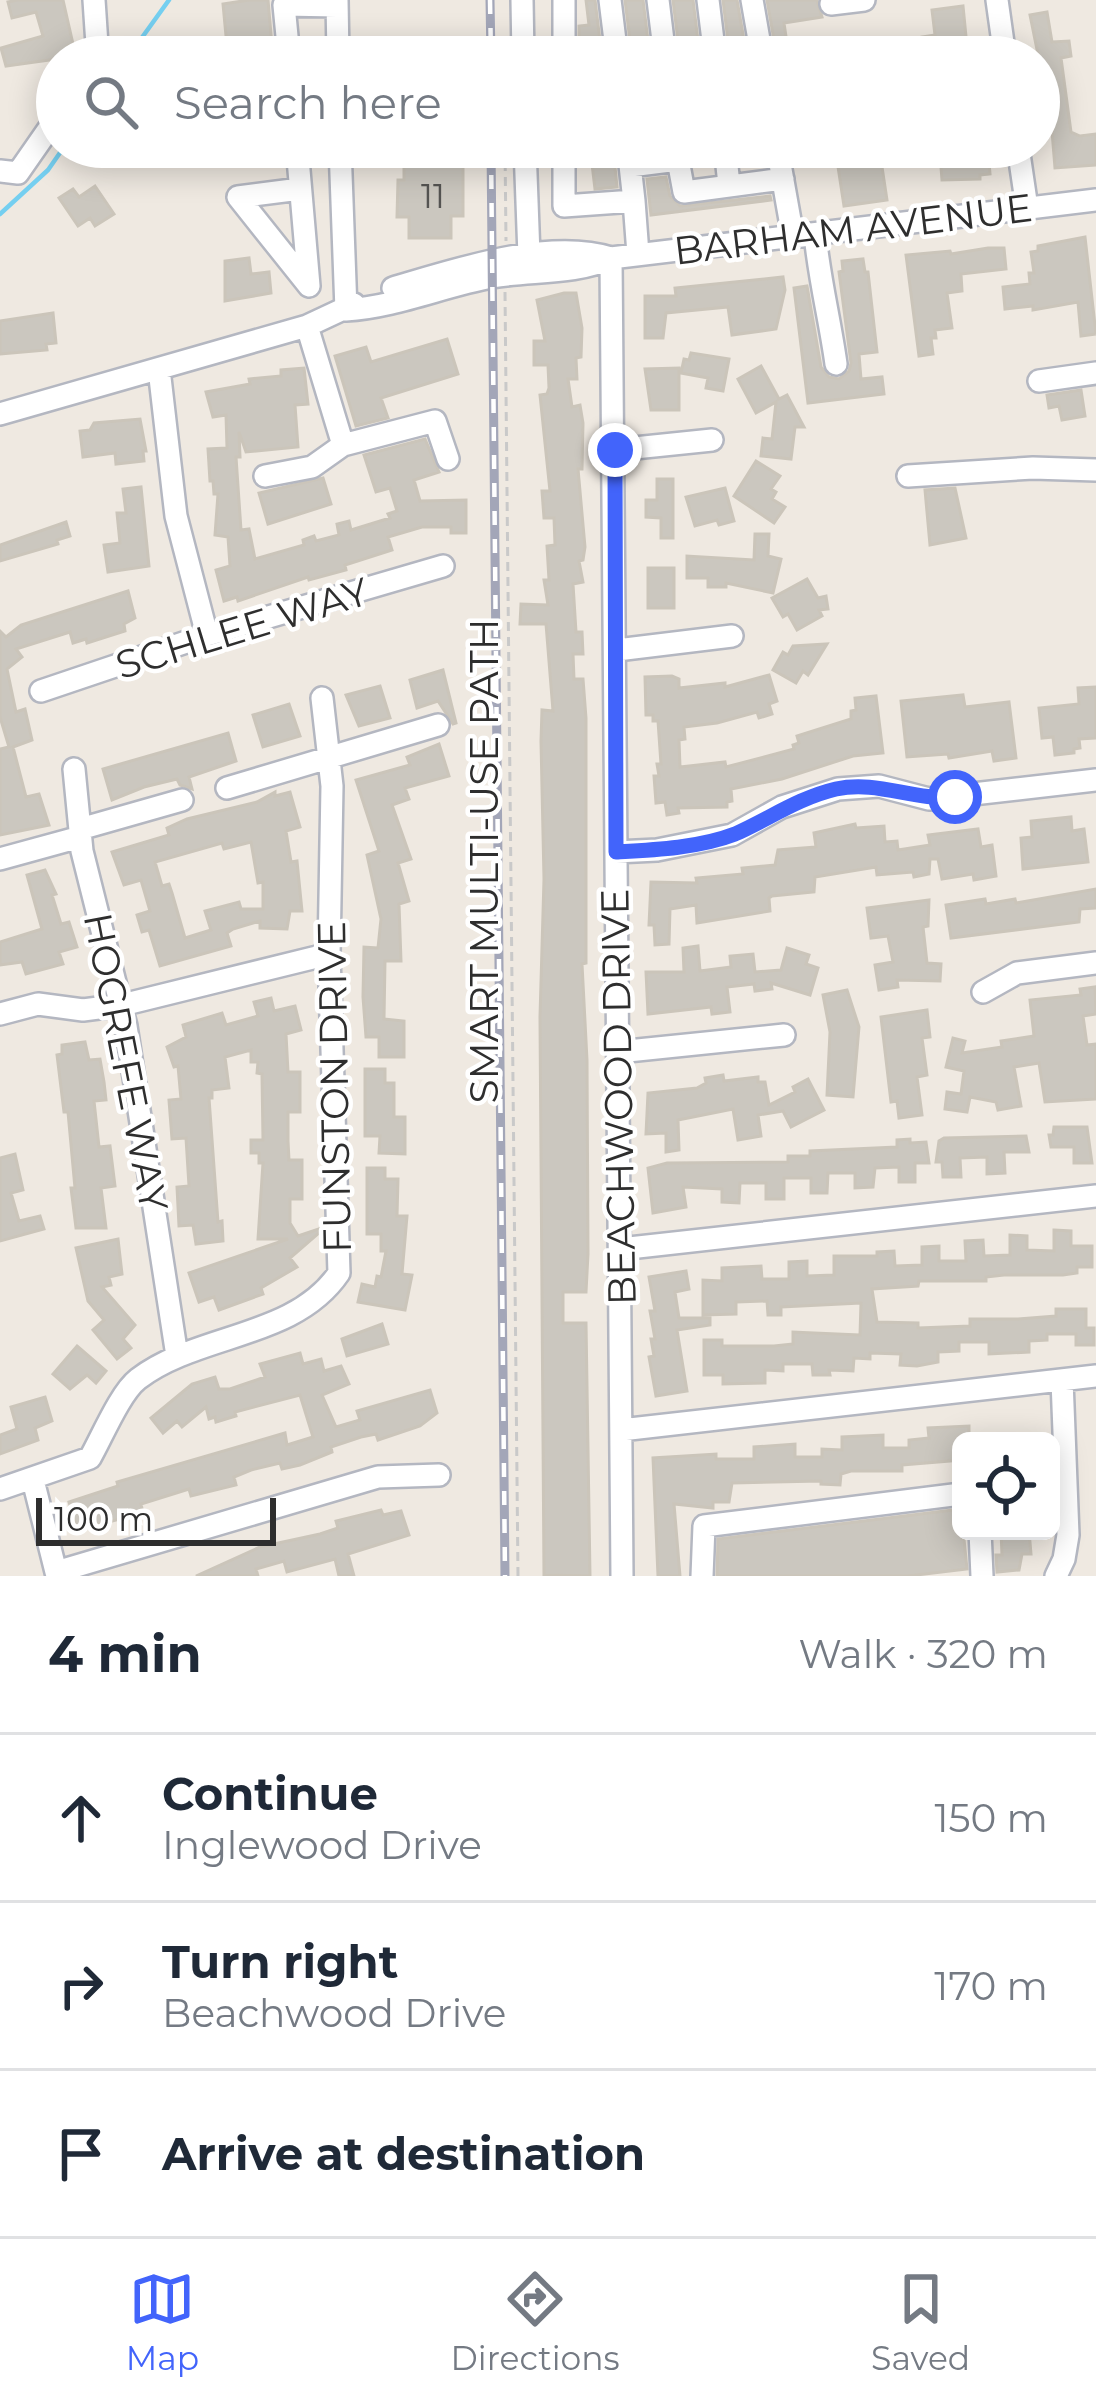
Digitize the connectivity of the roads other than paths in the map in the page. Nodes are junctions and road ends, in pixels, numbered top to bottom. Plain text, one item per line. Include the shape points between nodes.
1 (94, 0) edge
2 (522, 0) edge
3 (564, 0) edge
4 (610, 0) edge
5 (658, 0) edge
6 (708, 0) edge
7 (752, 0) edge
8 (863, 0) edge
9 (997, 0) edge
10 (337, 3) edge
11 (831, 4) dead end
12 (96, 36) edge
13 (287, 36) edge
14 (338, 36) edge
15 (523, 36) edge
16 (564, 36) edge
17 (614, 36) edge
18 (662, 36) edge
19 (712, 36) edge
20 (758, 36) edge
21 (1002, 36) edge
22 (36, 147) edge
23 (298, 168) edge
24 (341, 168) edge
25 (524, 168) edge
26 (564, 168) edge
27 (630, 168) edge
28 (680, 168) edge
29 (727, 168) edge
30 (781, 168) edge
31 (1021, 168) edge
32 (0, 171) edge
33 (783, 178) junction
34 (729, 185) junction
35 (300, 189) junction
36 (1096, 200) edge
37 (634, 201) junction
38 (1027, 208) junction
39 (804, 235) junction
40 (638, 254) junction
41 (610, 258) junction
42 (519, 265) junction
43 (346, 310) junction
44 (307, 326) junction
45 (836, 364) dead end
46 (159, 369) junction
47 (1096, 373) edge
48 (1039, 381) dead end
49 (0, 414) edge
50 (712, 440) dead end
51 (343, 445) junction
52 (615, 450) junction
53 (448, 459) dead end
54 (1096, 470) edge
55 (266, 476) dead end
56 (908, 476) dead end
57 (443, 566) dead end
58 (207, 635) junction
59 (733, 636) dead end
60 (617, 650) junction
61 (41, 691) dead end
62 (322, 698) dead end
63 (438, 725) dead end
64 (329, 759) junction
65 (74, 769) dead end
66 (1096, 780) edge
67 (227, 788) dead end
68 (182, 800) dead end
69 (80, 833) junction
70 (616, 852) junction
71 (0, 859) edge
72 (328, 953) junction
73 (1096, 963) edge
74 (983, 992) dead end
75 (122, 1005) junction
76 (0, 1014) edge
77 (784, 1035) dead end
78 (618, 1052) junction
79 (1096, 1196) edge
80 (620, 1249) junction
81 (177, 1356) junction
82 (1096, 1376) edge
83 (1062, 1380) junction
84 (621, 1430) junction
85 (440, 1474) dead end
86 (34, 1480) junction
87 (0, 1489) edge
88 (952, 1495) edge
89 (980, 1540) edge
90 (622, 1576) edge
91 (702, 1576) edge
92 (982, 1576) edge
93 (1056, 1576) edge

1 - 12 street
2 - 15 street
3 - 16 street
4 - 17 street
5 - 18 street
6 - 19 street
7 - 20 street
8 - 11 street
9 - 21 street
10 - 13 street via 284,5
10 - 14 street
22 - 32 street via 18,173
23 - 35 street
24 - 43 street
25 - 42 street
26 - 37 street via 564,206
27 - 37 street
28 - 34 street via 684,191
29 - 34 street
30 - 33 street
31 - 38 street
33 - 34 street
33 - 39 street
35 - 35 street via 306,248 309,286 238,197
36 - 38 street, BARHAM AVENUE
37 - 40 street
38 - 39 street, BARHAM AVENUE
39 - 40 street, BARHAM AVENUE
39 - 45 street via 826,293
40 - 41 street, BARHAM AVENUE
41 - 42 street, BARHAM AVENUE via 590,251
41 - 52 street, BEACHWOOD DRIVE
42 - 43 street, BARHAM AVENUE via 367,295
43 - 44 street, BARHAM AVENUE
44 - 46 street, BARHAM AVENUE
44 - 51 street
46 - 49 street, BARHAM AVENUE
46 - 58 street via 176,516
47 - 48 street
50 - 52 street
51 - 53 street via 435,421
51 - 55 street via 312,467
52 - 60 street, BEACHWOOD DRIVE
54 - 56 street
57 - 58 street, SCHLEE WAY
58 - 61 street, SCHLEE WAY
59 - 60 street
60 - 70 street, BEACHWOOD DRIVE
62 - 64 street, FUNSTON DRIVE
63 - 64 street
64 - 67 street
64 - 72 street, FUNSTON DRIVE
65 - 69 street, HOGREFE WAY
66 - 70 street via 929,800 879,786 838,789 732,835
68 - 69 street
69 - 71 street
69 - 75 street, HOGREFE WAY
70 - 78 street, BEACHWOOD DRIVE
72 - 75 street
72 - 81 street, FUNSTON DRIVE via 339,1273 294,1313
73 - 74 street via 1017,974
75 - 76 street via 38,1004
75 - 81 street, HOGREFE WAY
77 - 78 street
78 - 80 street, BEACHWOOD DRIVE
79 - 80 street
80 - 84 street, BEACHWOOD DRIVE
81 - 86 street, FUNSTON DRIVE via 134,1382 90,1458
82 - 83 street
83 - 84 street
83 - 93 street via 1068,1535
84 - 90 street, BEACHWOOD DRIVE
85 - 86 street via 379,1477 56,1572
86 - 87 street, FUNSTON DRIVE
88 - 91 street via 704,1526
89 - 92 street

